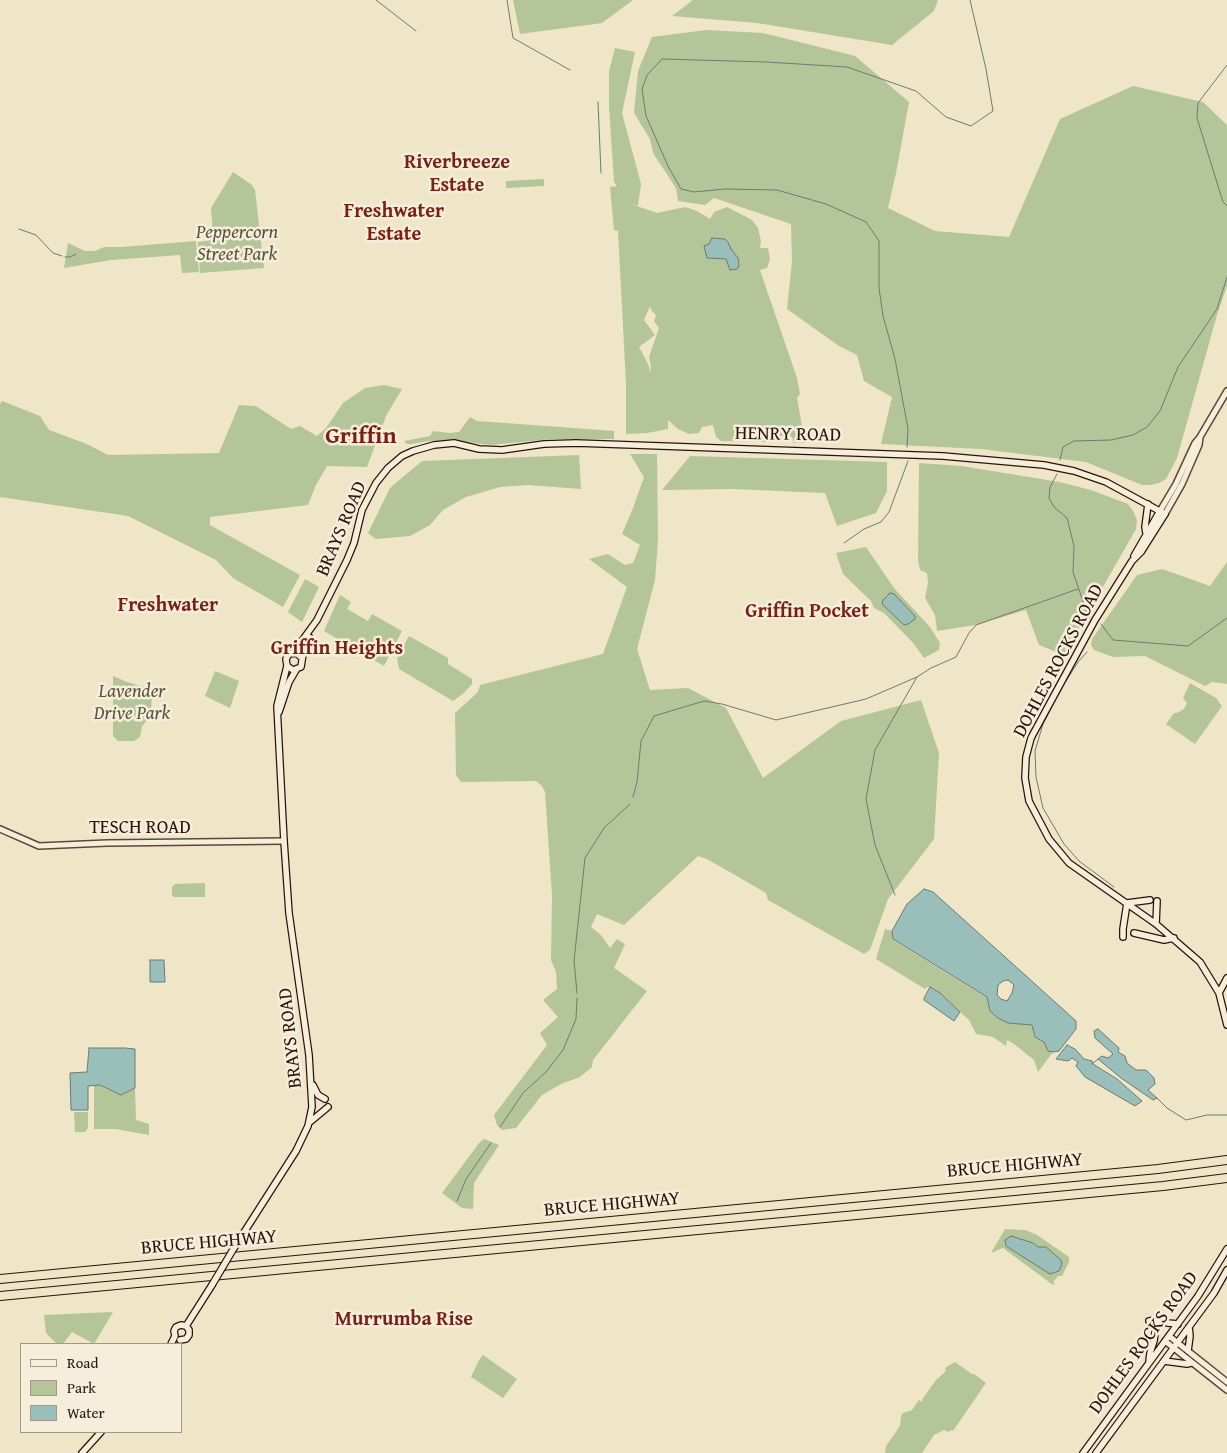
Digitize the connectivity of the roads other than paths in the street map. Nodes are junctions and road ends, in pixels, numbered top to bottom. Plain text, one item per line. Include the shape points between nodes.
1 (1227, 390) edge
2 (402, 456) joint
3 (1148, 504) junction
4 (1163, 512) junction
5 (1146, 533) junction
6 (1132, 561) junction
7 (317, 620) junction
8 (294, 653) junction
9 (302, 657) junction
10 (287, 666) junction
11 (296, 670) junction
12 (278, 712) junction
13 (0, 829) edge
14 (284, 841) junction
15 (1150, 900) dead end
16 (1157, 901) dead end
17 (1127, 903) junction
18 (1156, 924) junction
19 (1134, 933) dead end
20 (1123, 937) dead end
21 (1174, 938) junction
22 (1227, 978) edge
23 (1219, 993) junction
24 (1227, 1025) edge
25 (312, 1083) junction
26 (325, 1099) dead end
27 (328, 1107) dead end
28 (308, 1126) junction
29 (1227, 1160) edge
30 (1227, 1178) edge
31 (1227, 1249) edge
32 (1227, 1270) edge
33 (0, 1279) edge
34 (0, 1296) edge
35 (1150, 1321) dead end
36 (1178, 1324) junction
37 (186, 1326) junction
38 (1189, 1326) junction
39 (1154, 1333) dead end
40 (1167, 1339) junction
41 (177, 1340) edge
42 (1175, 1345) junction
43 (1188, 1351) junction
44 (1164, 1361) junction
45 (1192, 1363) junction
46 (1149, 1364) junction
47 (1227, 1382) edge
48 (1227, 1390) edge
49 (99, 1433) edge
50 (82, 1453) edge
51 (1083, 1453) edge
52 (1096, 1453) edge

1 - 4 street, DOHLES ROCKS ROAD via 1194,443
2 - 3 main road, HENRY ROAD via 420,448 447,443 508,450 576,443 950,456 1074,471 1114,485
2 - 7 main road, BRAYS ROAD via 369,494 347,560
3 - 4 main road, HENRY ROAD
3 - 5 main road
4 - 5 main road, DOHLES ROCKS ROAD
4 - 6 main road, DOHLES ROCKS ROAD
5 - 6 main road, DOHLES ROCKS ROAD
6 - 17 main road, DOHLES ROCKS ROAD via 1086,635 1031,738 1025,778 1029,801 1054,848 1069,863
7 - 8 main road, BRAYS ROAD
7 - 9 main road, BRAYS ROAD
8 - 9 main road
8 - 10 main road via 287,656
9 - 11 main road via 302,665
10 - 11 main road
10 - 12 main road, BRAYS ROAD
11 - 12 main road, BRAYS ROAD
12 - 14 main road, BRAYS ROAD
13 - 14 street, TESCH ROAD via 39,846
14 - 25 main road, BRAYS ROAD via 289,919
15 - 17 main road
16 - 18 main road
17 - 18 main road, DOHLES ROCKS ROAD
17 - 20 main road
18 - 21 main road, DOHLES ROCKS ROAD
19 - 21 main road via 1164,940
21 - 23 main road, DOHLES ROCKS ROAD via 1200,962
22 - 23 main road
23 - 24 main road, DOHLES ROCKS ROAD
25 - 26 main road via 318,1095
25 - 28 main road, BRAYS ROAD
27 - 28 main road
28 - 37 main road, BRAYS ROAD, bridge via 296,1151
29 - 33 highway, BRUCE HIGHWAY via 1133,1172
30 - 34 highway, BRUCE HIGHWAY
31 - 36 main road, DOHLES ROCKS ROAD
32 - 38 main road, DOHLES ROCKS ROAD
35 - 36 main road
36 - 40 main road, DOHLES ROCKS ROAD
37 - 41 main road via 189,1335 186,1339
37 - 41 main road via 176,1327
38 - 42 main road, DOHLES ROCKS ROAD
38 - 43 main road
39 - 46 main road
40 - 42 street
40 - 46 main road, DOHLES ROCKS ROAD
42 - 43 street
42 - 44 main road, DOHLES ROCKS ROAD
42 - 45 street
43 - 47 street
44 - 45 main road
44 - 52 main road, DOHLES ROCKS ROAD
45 - 48 street
46 - 51 main road, DOHLES ROCKS ROAD
49 - 50 main road

